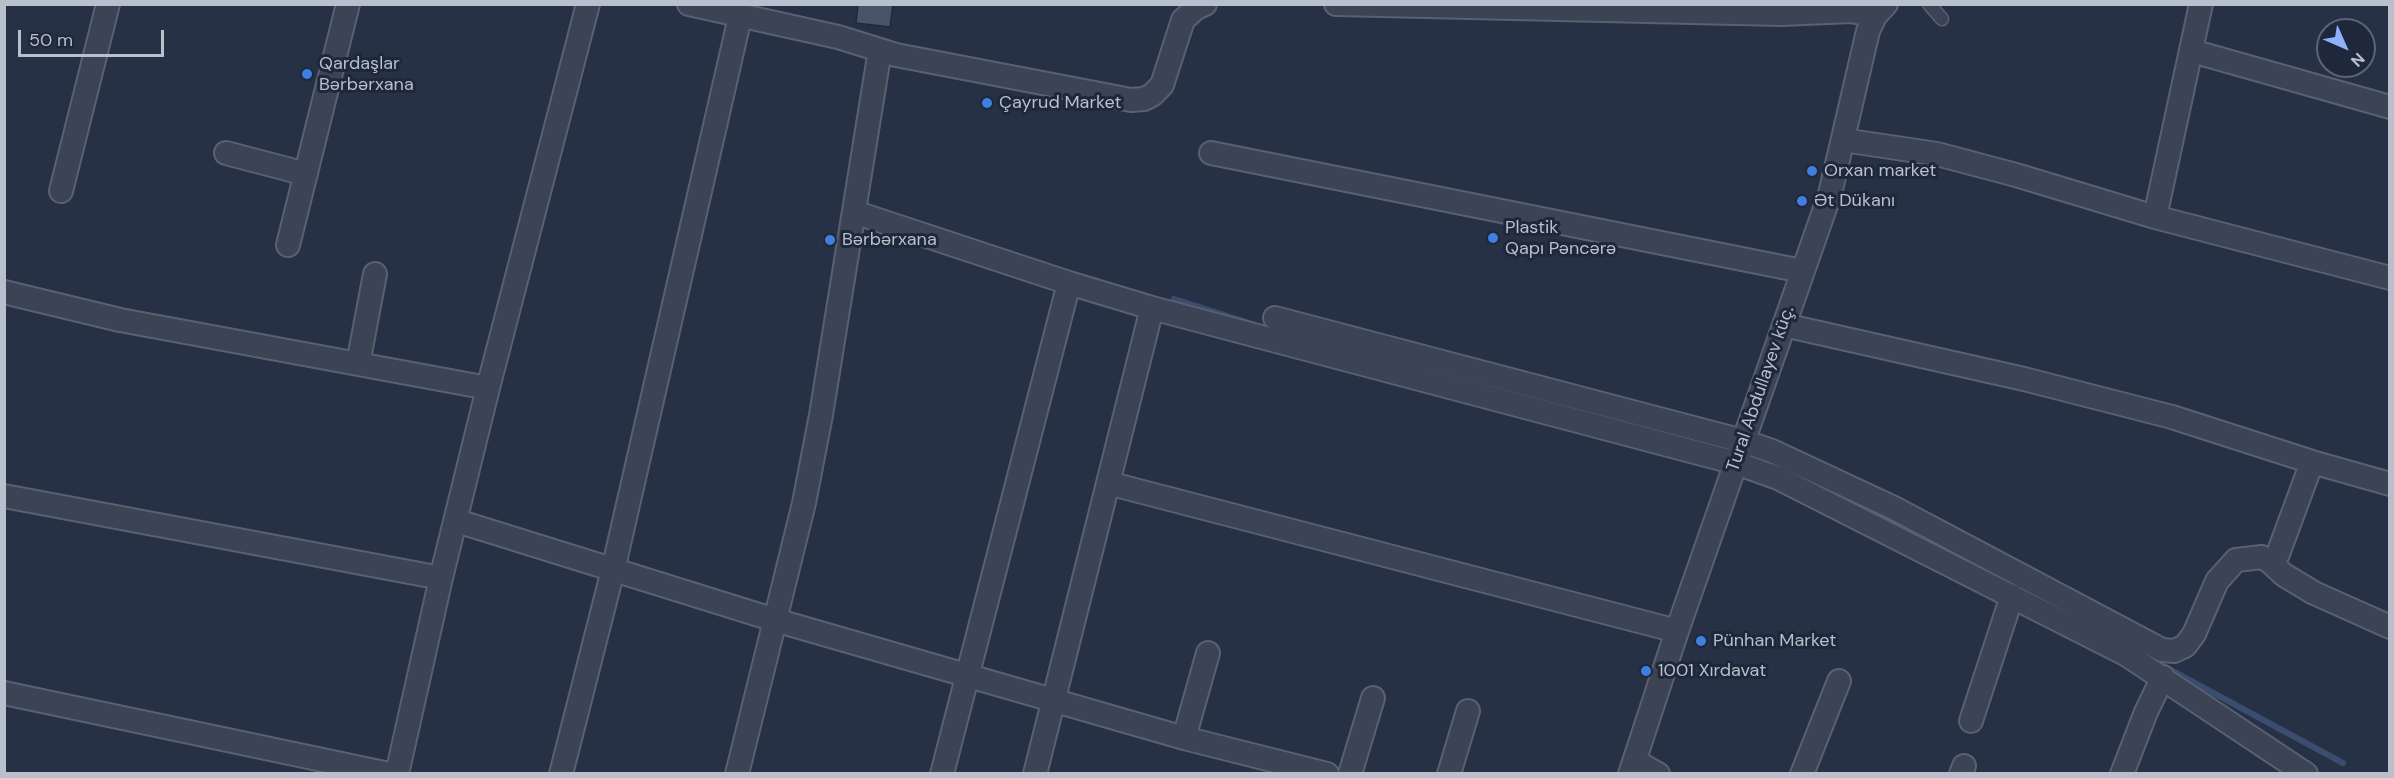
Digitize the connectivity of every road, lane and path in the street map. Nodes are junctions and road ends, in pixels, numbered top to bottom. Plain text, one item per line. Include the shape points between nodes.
1 (108, 4) edge
2 (348, 4) edge
3 (588, 4) edge
4 (689, 4) edge
5 (1205, 4) edge
6 (1336, 4) edge
7 (1929, 4) edge
8 (2201, 4) edge
9 (1880, 10) edge
10 (756, 14) edge
11 (1942, 19) dead end
12 (880, 50) junction
13 (2192, 51) junction
14 (2390, 107) edge
15 (1843, 140) junction
16 (225, 153) dead end
17 (1211, 153) dead end
18 (306, 174) junction
19 (61, 191) dead end
20 (854, 212) junction
21 (2155, 217) junction
22 (288, 244) dead end
23 (1802, 271) junction
24 (375, 274) dead end
25 (2390, 278) edge
26 (1069, 283) junction
27 (4, 292) edge
28 (1152, 308) junction
29 (1275, 318) dead end
30 (1784, 325) junction
31 (358, 364) junction
32 (488, 388) junction
33 (1743, 441) junction
34 (2312, 462) junction
35 (1736, 463) junction
36 (1108, 483) junction
37 (2390, 484) edge
38 (4, 496) edge
39 (457, 521) junction
40 (2270, 562) junction
41 (613, 570) junction
42 (441, 578) junction
43 (2012, 596) junction
44 (775, 620) junction
45 (2390, 627) edge
46 (1677, 631) junction
47 (1208, 653) dead end
48 (969, 675) junction
49 (2163, 677) junction
50 (1839, 681) dead end
51 (4, 693) edge
52 (1373, 698) dead end
53 (1053, 699) junction
54 (1468, 711) dead end
55 (1971, 721) dead end
56 (1184, 738) junction
57 (1633, 767) edge
58 (389, 774) edge
59 (397, 774) edge
60 (561, 774) edge
61 (737, 774) edge
62 (942, 774) edge
63 (1035, 774) edge
64 (1327, 774) edge
65 (1350, 774) edge
66 (1449, 774) edge
67 (1658, 774) edge
68 (1802, 774) edge
69 (2122, 774) edge
70 (2306, 774) edge

1 - 19 street
2 - 18 street
3 - 32 street
4 - 10 street
5 - 12 street via 1184,20 1162,86 1144,99 1131,100
6 - 9 street via 1781,14
7 - 11 lane
8 - 13 street
9 - 15 street, Tural Abdullayev küç. via 1863,48
10 - 12 street
10 - 41 street
12 - 20 street
13 - 14 street
13 - 21 street
15 - 21 street via 1937,154
15 - 23 street, Tural Abdullayev küç. via 1830,195
16 - 18 street
17 - 23 street
18 - 22 street
20 - 26 street
20 - 44 street via 804,503
21 - 25 street
23 - 30 street, Tural Abdullayev küç.
24 - 31 street
26 - 28 street
26 - 48 street
27 - 31 street via 120,320
28 - 35 street
28 - 36 street
29 - 33 street
30 - 33 street, Tural Abdullayev küç.
30 - 34 street via 2172,417
31 - 32 street
32 - 39 street
33 - 35 street, Tural Abdullayev küç.
33 - 40 street via 1793,459 1894,508 2162,651 2185,646 2217,581 2236,560 2262,557
34 - 37 street
34 - 40 street via 2278,554
35 - 43 street via 1803,490
35 - 46 street, Tural Abdullayev küç.
36 - 46 street
36 - 53 street
38 - 42 street
39 - 41 street
39 - 42 street
40 - 45 street via 2314,593
41 - 44 street
41 - 60 street
42 - 59 street
43 - 49 street
43 - 55 street
44 - 48 street
44 - 61 street
46 - 57 street, Tural Abdullayev küç.
47 - 56 street
48 - 53 street
48 - 62 street
49 - 69 street
49 - 70 street
50 - 68 street
51 - 58 street
52 - 65 street
53 - 56 street
53 - 63 street
54 - 66 street
56 - 64 street
57 - 67 street

